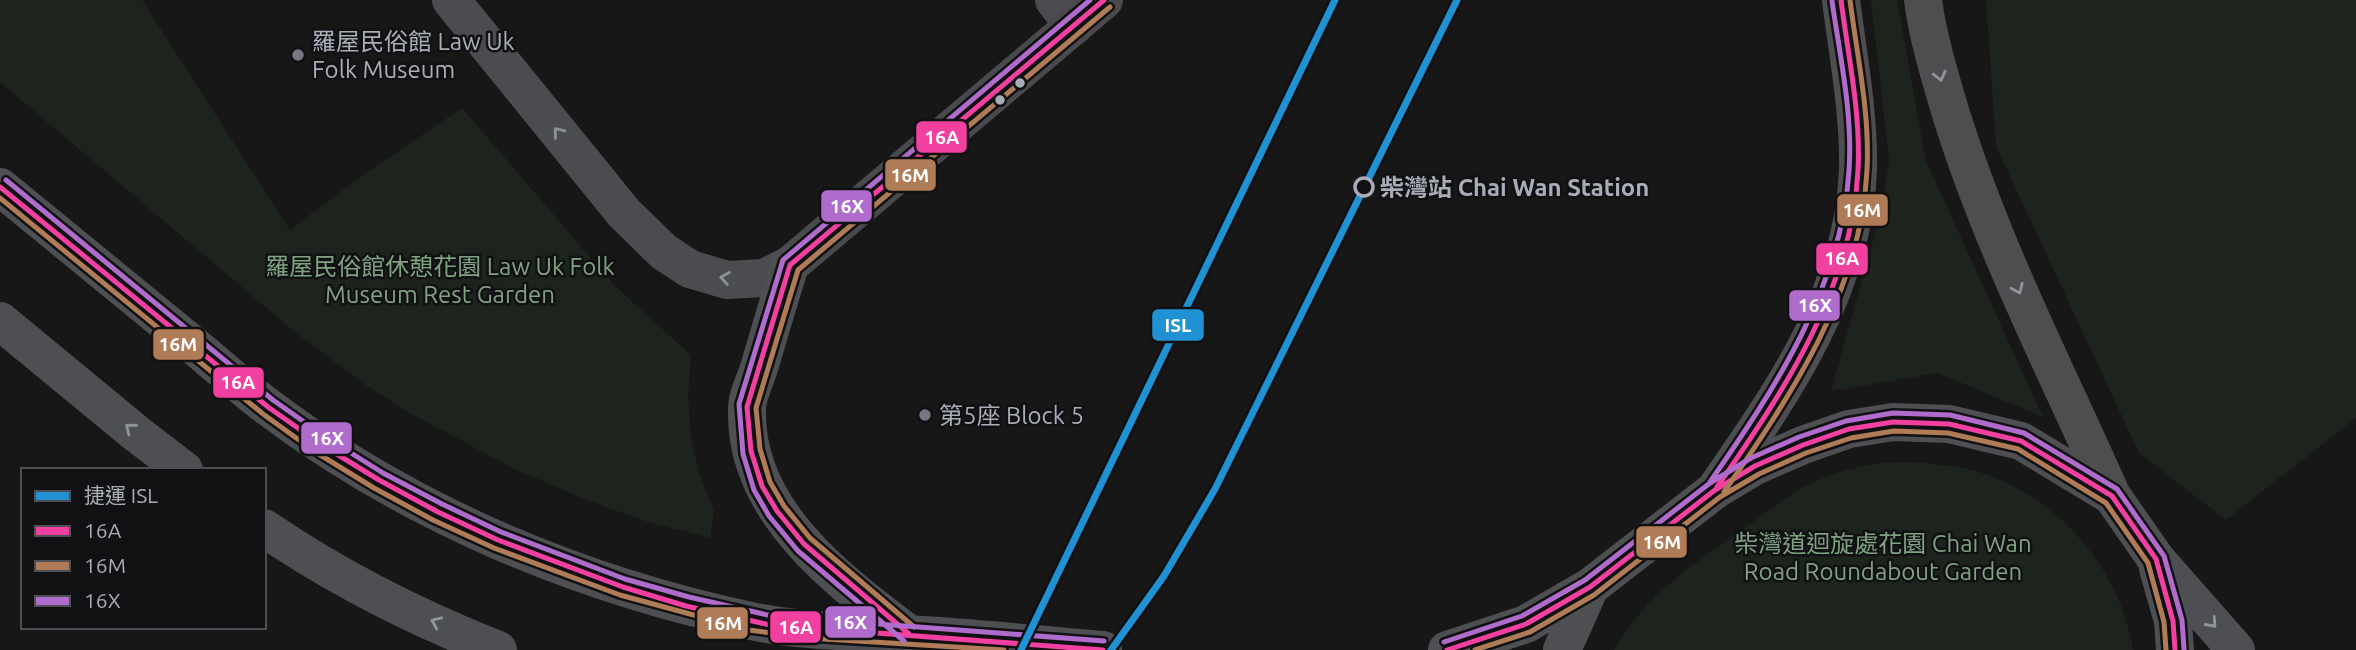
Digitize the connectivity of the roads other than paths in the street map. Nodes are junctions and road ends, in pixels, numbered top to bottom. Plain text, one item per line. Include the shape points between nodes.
1 (451, 0) edge
2 (1104, 0) edge
3 (1841, 0) edge
4 (1923, 0) edge
5 (1064, 13) edge
6 (0, 187) edge
7 (790, 265) junction
8 (0, 321) edge
9 (182, 468) edge
10 (1715, 490) junction
11 (2112, 496) junction
12 (266, 529) edge
13 (2156, 559) junction
14 (1590, 587) junction
15 (909, 634) junction
16 (498, 650) edge
17 (1103, 650) edge
18 (1447, 650) edge
19 (1562, 650) edge
20 (2175, 650) edge
21 (2236, 650) edge

7 -> 1 street via 764,278 727,280 690,269 664,252 624,213
2 - 5 street
3 - 10 highway via 1857,129 1854,211 1846,249 1798,366
4 -> 11 highway via 1941,81 1982,203
5 - 7 street
6 - 15 main road via 267,407 396,491 472,529 573,570 689,606 819,631
7 - 15 main road via 747,407 751,450 762,486 804,544
9 -> 8 main road
10 - 11 main road via 1802,444 1849,429 1894,422 1949,424 2021,441
10 - 14 main road
11 - 13 main road
16 -> 12 main road via 349,579
13 - 20 main road via 2173,621
13 -> 21 main road
14 - 18 main road via 1526,624
14 - 19 main road
15 - 17 main road

